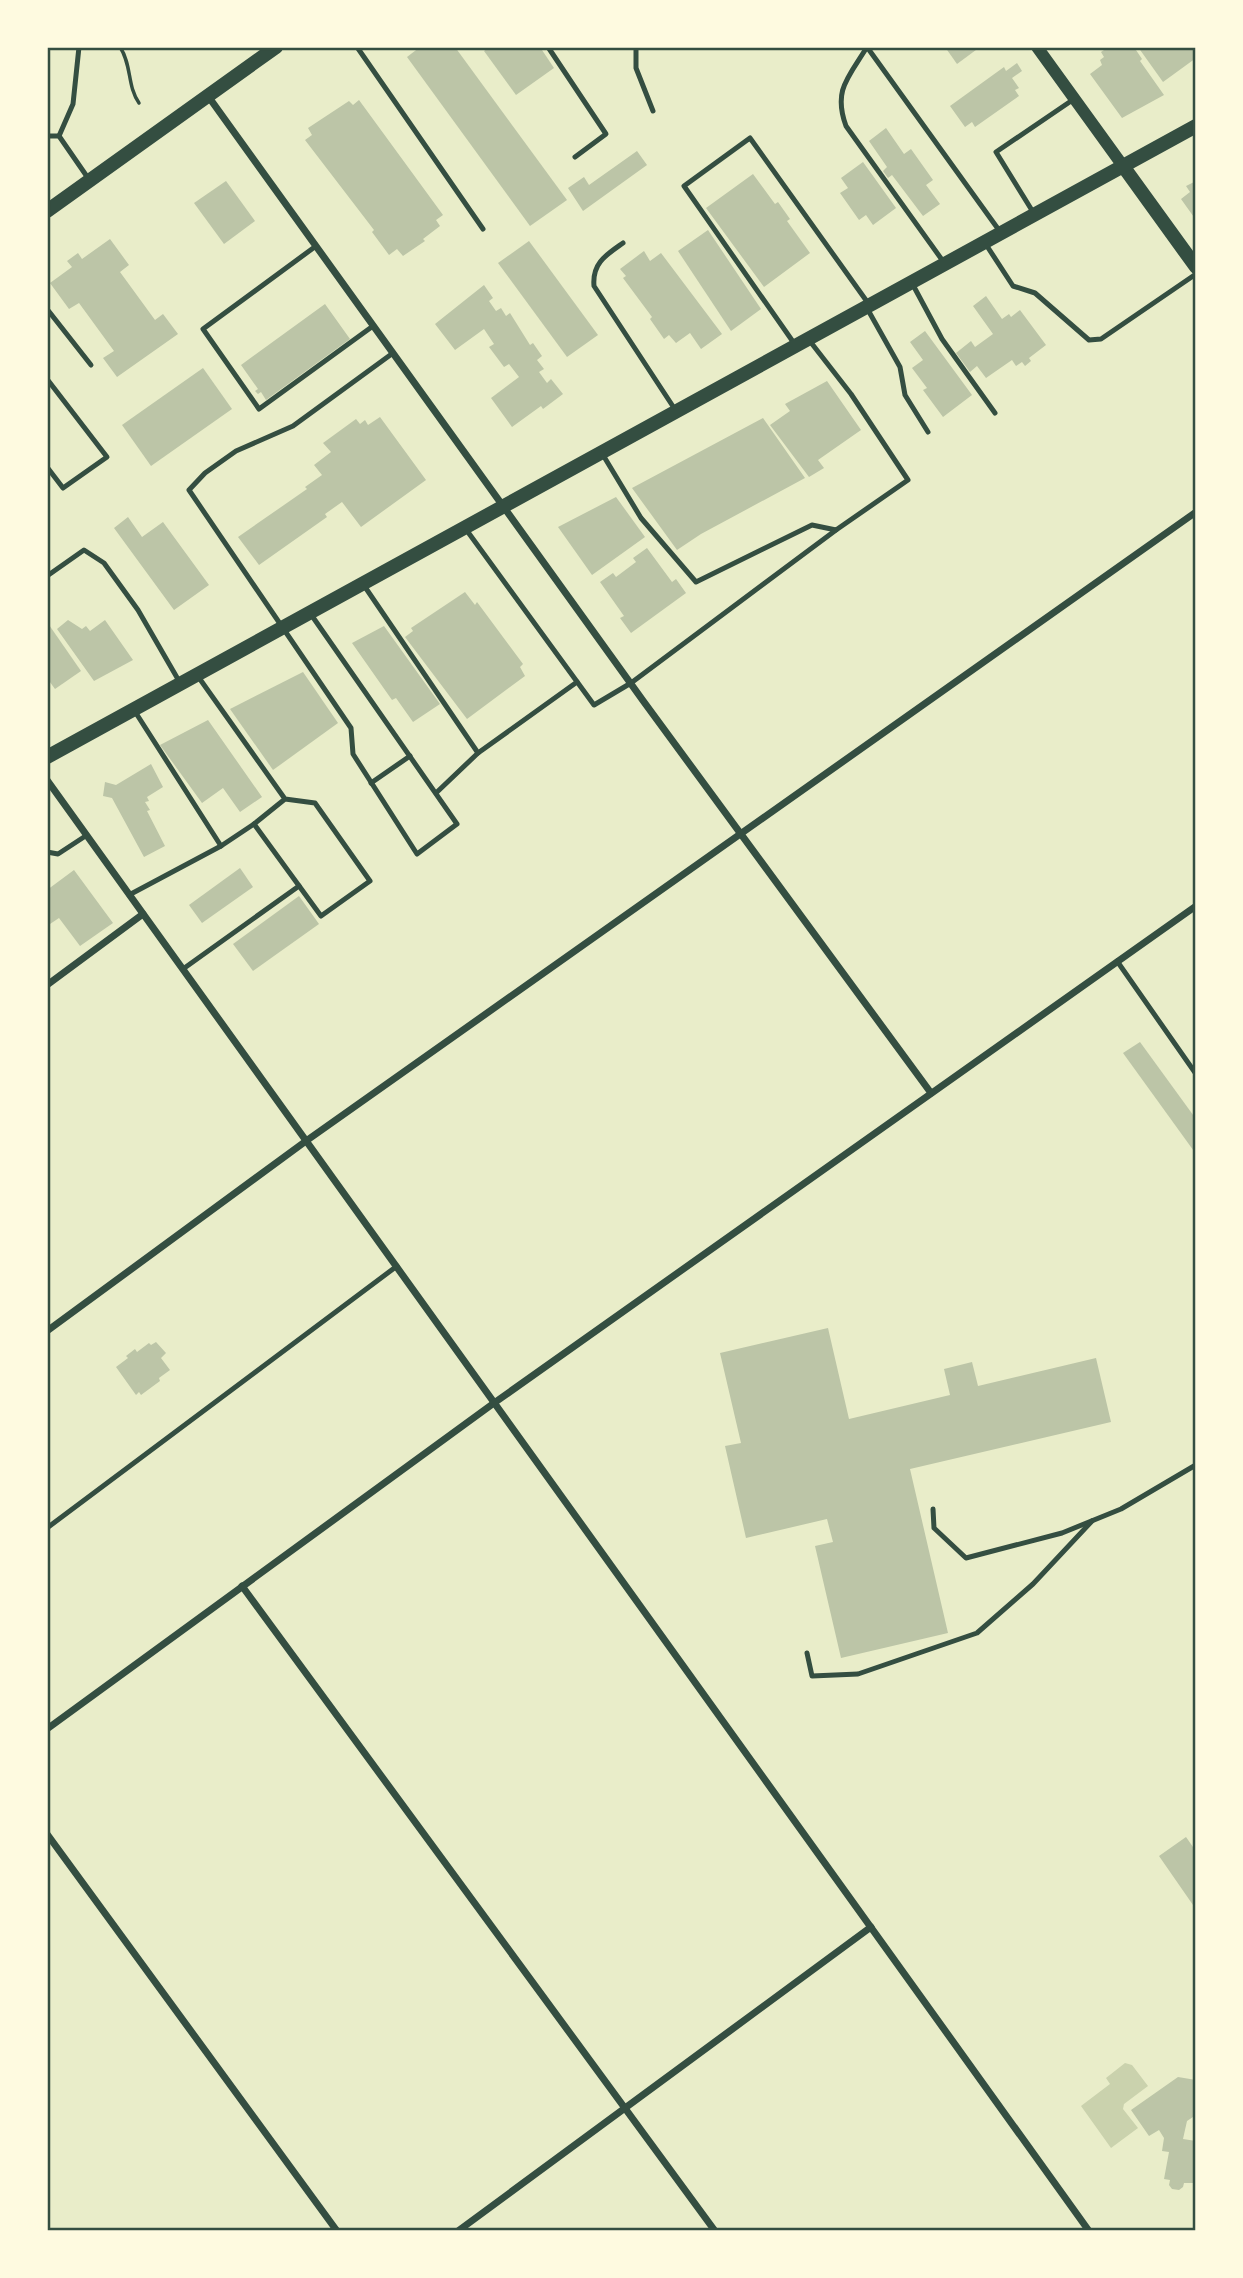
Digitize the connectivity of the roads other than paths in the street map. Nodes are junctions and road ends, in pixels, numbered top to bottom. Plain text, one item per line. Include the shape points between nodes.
1 (79, 47) edge
2 (276, 47) edge
3 (357, 47) edge
4 (548, 47) edge
5 (636, 47) edge
6 (867, 47) edge
7 (1037, 47) edge
8 (208, 96) junction
9 (1074, 99) junction
10 (653, 111) dead end
11 (1196, 126) edge
12 (47, 136) edge
13 (59, 136) junction
14 (575, 157) dead end
15 (1123, 166) junction
16 (90, 180) junction
17 (47, 211) edge
18 (1034, 215) junction
19 (483, 229) dead end
20 (1001, 233) junction
21 (984, 242) junction
22 (623, 243) dead end
23 (316, 246) junction
24 (945, 264) junction
25 (1196, 267) edge
26 (1196, 274) edge
27 (911, 282) junction
28 (868, 306) junction
29 (47, 309) edge
30 (373, 326) junction
31 (802, 342) junction
32 (393, 353) junction
33 (91, 365) dead end
34 (47, 379) edge
35 (676, 411) junction
36 (995, 413) dead end
37 (928, 432) dead end
38 (601, 453) junction
39 (47, 467) edge
40 (503, 506) junction
41 (1196, 512) edge
42 (465, 528) junction
43 (836, 530) junction
44 (47, 576) edge
45 (363, 583) junction
46 (310, 613) junction
47 (283, 628) junction
48 (197, 675) junction
49 (577, 682) junction
50 (631, 683) junction
51 (181, 684) junction
52 (134, 709) junction
53 (478, 753) junction
54 (410, 756) junction
55 (47, 757) edge
56 (47, 780) edge
57 (371, 783) junction
58 (436, 793) junction
59 (285, 799) junction
60 (254, 824) junction
61 (742, 833) junction
62 (87, 835) junction
63 (221, 846) junction
64 (47, 852) edge
65 (299, 886) junction
66 (129, 895) junction
67 (1196, 906) edge
68 (143, 914) junction
69 (1117, 961) junction
70 (183, 969) junction
71 (47, 985) edge
72 (1196, 1074) edge
73 (931, 1093) junction
74 (306, 1141) junction
75 (397, 1266) junction
76 (47, 1331) edge
77 (494, 1402) junction
78 (1194, 1466) edge
79 (933, 1509) dead end
80 (1092, 1521) junction
81 (47, 1528) edge
82 (242, 1587) junction
83 (807, 1653) dead end
84 (47, 1729) edge
85 (47, 1834) edge
86 (871, 1927) junction
87 (625, 2108) junction
88 (337, 2231) edge
89 (458, 2231) edge
90 (715, 2231) edge
91 (1089, 2231) edge

1 - 13 lane via 73,104
2 - 8 main road
3 - 19 lane
4 - 14 lane via 606,134
5 - 10 lane via 636,68
6 - 20 lane
6 - 24 lane via 841,91 840,111 846,126
7 - 9 street
8 - 16 main road
8 - 23 street
9 - 15 street
9 - 18 lane via 996,152
11 - 15 main road
12 - 13 lane
13 - 16 lane
15 - 18 main road
15 - 25 main road
16 - 17 main road
18 - 20 main road
20 - 21 main road
21 - 24 main road
21 - 26 lane via 1013,286 1035,293 1089,340 1101,339
22 - 35 lane via 599,260 594,286
23 - 30 street
23 - 30 lane via 203,329 216,349 259,409
24 - 27 main road
27 - 28 main road
27 - 36 lane via 942,339
28 - 31 main road
28 - 31 lane via 750,138 684,186
28 - 37 lane via 900,367 905,395
29 - 33 lane
30 - 32 street
31 - 35 main road
31 - 43 lane via 852,394 908,480
32 - 40 street
32 - 47 lane via 293,426 236,451 189,490
34 - 39 lane via 107,457 63,488
35 - 38 main road
38 - 40 main road
38 - 43 lane via 641,518 696,582 812,525
40 - 42 main road
40 - 50 street
41 - 61 street
42 - 45 main road
42 - 49 lane
43 - 50 lane
44 - 51 lane via 84,550 104,563
45 - 46 main road
45 - 53 lane
46 - 47 main road
46 - 54 lane
47 - 48 main road
47 - 57 lane via 351,728 353,754
48 - 51 main road
48 - 59 lane
49 - 50 lane via 594,705
49 - 53 lane
50 - 61 street
51 - 52 main road
52 - 55 main road
52 - 63 lane
53 - 58 lane
54 - 57 lane
54 - 58 lane
56 - 62 street
57 - 58 lane via 417,854 457,824
59 - 60 lane
59 - 65 lane via 315,803 370,881 321,916
60 - 63 lane
60 - 65 lane
61 - 73 street
61 - 74 street
62 - 64 lane via 58,854
62 - 66 street
63 - 66 lane
65 - 70 lane
66 - 68 street
67 - 69 street
68 - 70 street
68 - 71 street
69 - 72 lane
69 - 73 street
70 - 74 street
73 - 77 street
74 - 75 street
74 - 76 street
75 - 77 street
75 - 81 lane
77 - 82 street
77 - 86 street
78 - 80 lane
79 - 80 lane via 934,1528 967,1558
80 - 83 lane via 1033,1584 977,1633 858,1674 812,1676
82 - 84 street
82 - 87 street
85 - 88 street
86 - 87 street
86 - 91 street
87 - 89 street
87 - 90 street

